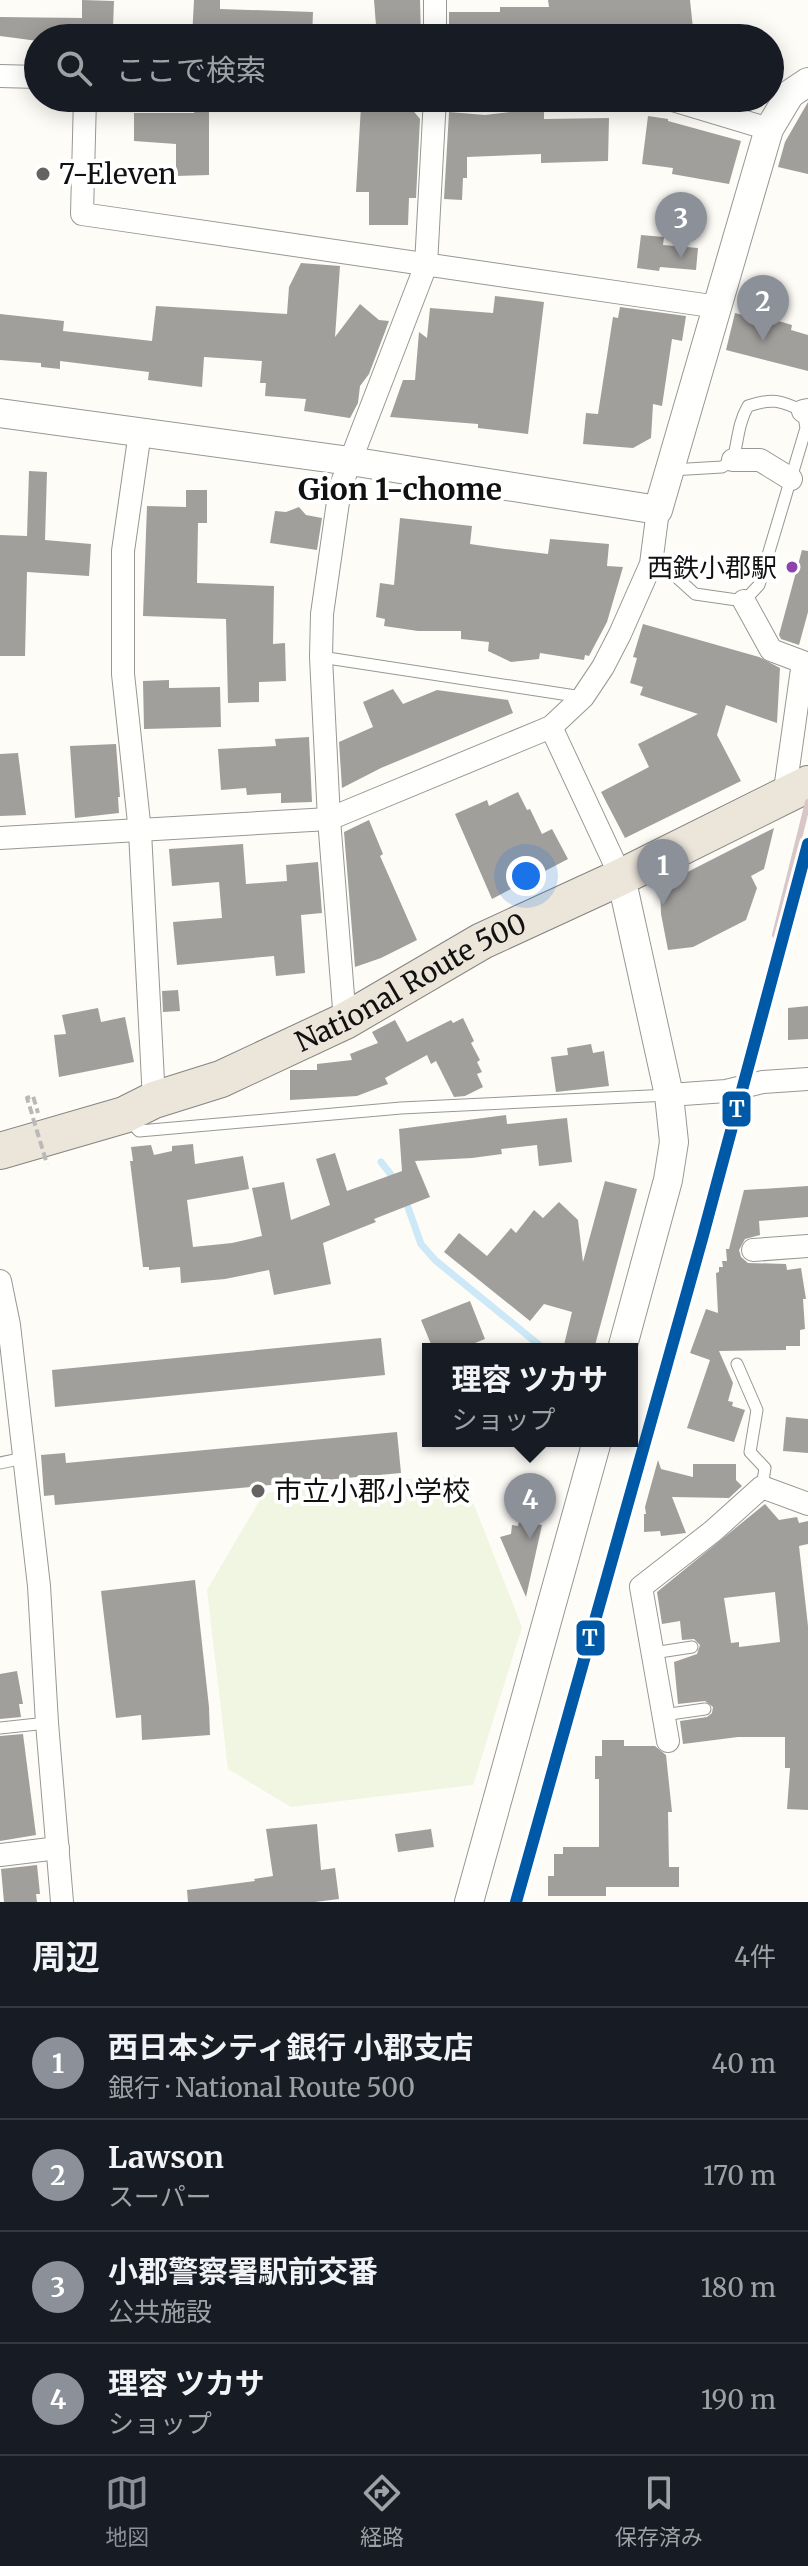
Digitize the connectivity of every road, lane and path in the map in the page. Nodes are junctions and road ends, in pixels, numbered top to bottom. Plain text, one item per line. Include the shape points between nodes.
1 (435, 0) edge
2 (435, 24) edge
3 (0, 76) edge
4 (24, 77) edge
5 (808, 82) edge
6 (784, 104) edge
7 (85, 112) edge
8 (434, 112) edge
9 (713, 112) edge
10 (779, 112) edge
11 (769, 129) junction
12 (426, 265) junction
13 (718, 307) junction
14 (806, 411) edge
15 (0, 413) edge
16 (140, 432) junction
17 (733, 460) junction
18 (350, 461) junction
19 (671, 470) junction
20 (791, 479) junction
21 (658, 510) junction
22 (651, 564) junction
23 (744, 601) junction
24 (321, 657) junction
25 (583, 697) junction
26 (551, 727) junction
27 (796, 790) edge
28 (329, 819) junction
29 (140, 832) junction
30 (0, 838) edge
31 (621, 877) junction
32 (345, 1021) junction
33 (808, 1079) edge
34 (669, 1095) junction
35 (139, 1108) junction
36 (36, 1116) dead end
37 (0, 1151) edge
38 (47, 1164) dead end
39 (808, 1246) edge
40 (753, 1250) dead end
41 (0, 1281) edge
42 (624, 1343) edge
43 (737, 1364) dead end
44 (595, 1447) edge
45 (24, 1458) junction
46 (0, 1463) edge
47 (762, 1487) junction
48 (808, 1504) edge
49 (692, 1647) dead end
50 (653, 1653) junction
51 (705, 1709) dead end
52 (663, 1715) junction
53 (47, 1723) junction
54 (0, 1728) edge
55 (668, 1741) dead end
56 (58, 1848) junction
57 (0, 1855) edge
58 (62, 1902) edge
59 (469, 1902) edge

1 - 2 street
3 - 4 street
5 - 6 street
7 - 12 street via 82,214
8 - 12 street
9 - 11 street
10 - 11 street
11 - 13 street
12 - 13 street
12 - 18 street
13 - 19 street
14 - 17 lane via 768,399 748,406 739,420
14 - 20 lane
15 - 16 street
16 - 18 street
16 - 29 street via 123,551 123,674
17 - 19 lane via 722,467
17 - 20 street via 760,460
18 - 21 street
18 - 24 street via 340,488 327,573
19 - 21 street
20 - 23 lane via 759,585
21 - 22 street
22 - 23 lane via 695,594
22 - 25 street via 609,656
23 - 27 street via 771,650 803,662
24 - 25 lane
24 - 28 street
25 - 26 street
26 - 28 street
26 - 31 street
27 - 31 highway, National Route 500
28 - 29 street
28 - 32 street
29 - 30 street
29 - 35 street
31 - 32 highway, National Route 500 via 482,941
31 - 34 street
32 - 35 highway, National Route 500 via 221,1079
33 - 34 street
34 - 35 lane via 401,1108 139,1131
34 - 42 street via 674,1142 668,1180
35 - 37 highway, National Route 500
36 - 38 path, bridge
39 - 40 street
41 - 45 street
43 - 47 lane via 757,1410 750,1452 765,1468
44 - 59 street
45 - 46 lane
45 - 53 street
47 - 48 street
47 - 50 street via 641,1587
49 - 50 lane
50 - 52 street
51 - 52 lane
52 - 55 street
53 - 54 lane
53 - 56 street
56 - 57 street
56 - 58 street

